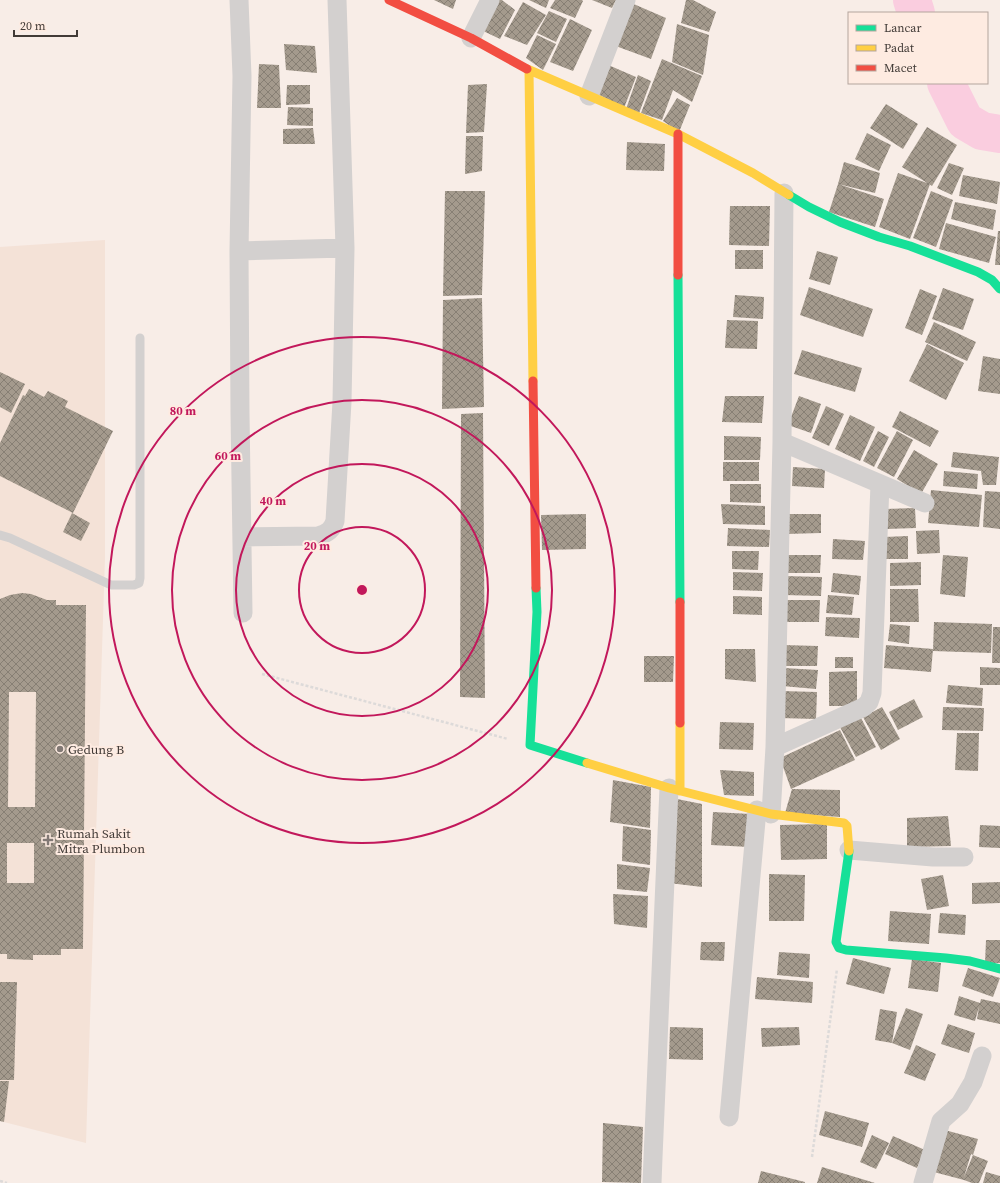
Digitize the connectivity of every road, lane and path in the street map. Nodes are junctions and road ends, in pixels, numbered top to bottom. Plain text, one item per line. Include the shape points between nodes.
1 (239, 0) edge
2 (337, 0) edge
3 (389, 0) edge
4 (490, 0) edge
5 (626, 0) edge
6 (471, 38) junction
7 (529, 70) junction
8 (589, 96) junction
9 (678, 134) junction
10 (784, 193) junction
11 (345, 248) junction
12 (239, 250) junction
13 (997, 283) edge
14 (140, 338) dead end
15 (782, 442) junction
16 (880, 484) junction
17 (925, 503) dead end
18 (0, 535) edge
19 (242, 537) junction
20 (244, 613) dead end
21 (262, 674) dead end
22 (530, 745) junction
23 (775, 747) junction
24 (674, 789) junction
25 (764, 812) junction
26 (850, 850) junction
27 (964, 857) dead end
28 (839, 948) junction
29 (1000, 969) edge
30 (982, 1056) dead end
31 (729, 1118) dead end
32 (812, 1157) dead end
33 (0, 1181) edge
34 (7, 1183) edge
35 (652, 1183) edge
36 (922, 1183) edge

1 - 12 street via 242,76
2 - 11 street
3 - 6 street
4 - 6 street
5 - 8 street
6 - 7 street
7 - 8 street
7 - 22 street via 537,612
8 - 9 street
9 - 10 street via 753,173
9 - 24 street via 681,694
10 - 13 street via 840,222 978,272
10 - 15 street
11 - 12 street
11 - 19 street via 342,402 335,521 331,530 318,536
12 - 19 street
14 - 18 lane via 138,583 111,585
15 - 16 street
15 - 23 street
16 - 17 street
16 - 23 street via 872,693 869,702 864,707
19 - 20 street
21 - 22 path
22 - 24 street
23 - 25 street
24 - 25 street
24 - 35 street via 663,940
25 - 26 street via 844,823 848,830
25 - 31 street
26 - 27 street
26 - 28 street via 836,942
28 - 29 street via 970,961
28 - 32 path
30 - 36 street via 973,1082 960,1104 942,1121
33 - 34 path

